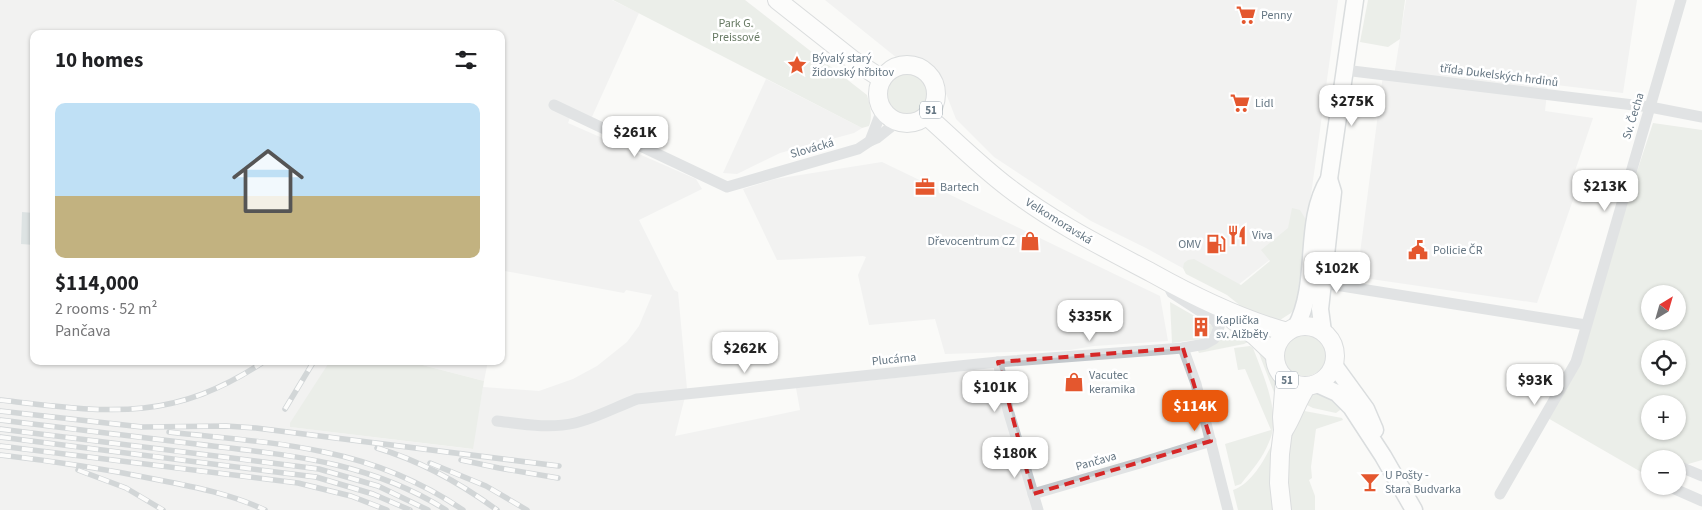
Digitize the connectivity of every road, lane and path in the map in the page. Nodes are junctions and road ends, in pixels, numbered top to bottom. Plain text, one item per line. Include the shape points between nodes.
1 (777, 0) edge
2 (1355, 0) edge
3 (1681, 0) edge
4 (1344, 70) junction
5 (882, 79) junction
6 (554, 105) dead end
7 (1650, 107) junction
8 (882, 110) junction
9 (927, 116) junction
10 (1702, 117) edge
11 (897, 122) junction
12 (870, 141) junction
13 (1329, 179) junction
14 (1166, 281) junction
15 (1323, 283) junction
16 (1208, 302) junction
17 (1586, 325) junction
18 (1292, 330) junction
19 (1323, 332) junction
20 (1183, 348) junction
21 (1275, 355) junction
22 (998, 362) junction
23 (1334, 366) junction
24 (1285, 378) junction
25 (1312, 385) junction
26 (497, 421) dead end
27 (1284, 430) junction
28 (1211, 441) junction
29 (1383, 456) junction
30 (1686, 469) edge
31 (1702, 476) edge
32 (1033, 494) junction
33 (1500, 494) dead end
34 (1686, 494) edge
35 (1702, 502) edge
36 (1038, 510) edge
37 (1228, 510) edge
38 (1282, 510) edge
39 (1414, 510) edge

1 - 5 main road
2 - 4 main road
3 - 7 street, Sv. Čecha
4 - 7 street, třída Dukelských hrdinů
4 - 13 main road
5 - 8 main road via 878,96
5 - 9 main road, 51 via 901,66 914,66 926,73 936,93
6 - 12 street, Slovácká via 727,187 858,149
7 - 10 street, třída Dukelských hrdinů
7 - 17 street, Sv. Čecha
8 - 11 main road
8 - 12 street
9 - 11 main road, 51 via 913,123
9 - 14 main road, Velkomoravská / 51 via 982,167 1040,210
11 - 12 street, Slovácká
13 - 15 main road via 1333,192
13 - 18 main road via 1316,214 1305,306
14 - 16 main road, Velkomoravská / 51
14 - 20 street, Plucárna via 1172,293 1219,327 1214,339
15 - 17 street
15 - 19 main road via 1320,309
16 - 18 main road, Velkomoravská / 51 via 1261,325
16 - 21 main road, Velkomoravská / 51
17 - 33 street, Sv. Čecha via 1576,362
18 - 19 main road, Velkomoravská / 51 via 1306,326
18 - 21 main road, 51 via 1277,346
19 - 23 main road via 1334,347
20 - 22 street, Plucárna
20 - 28 street
21 - 24 main road, Velkomoravská / 51 via 1278,371
22 - 26 street, Plucárna via 637,398 573,424 540,426
22 - 32 street via 1008,410
23 - 25 main road, 51 via 1324,379
23 - 29 main road via 1366,409
24 - 25 main road, 51 via 1291,383
24 - 27 main road, 51
25 - 27 main road, 51 via 1298,400
25 - 29 main road via 1344,398
27 - 38 main road, 51 via 1279,483
28 - 32 street, Pančava
28 - 37 street
29 - 39 main road
30 - 31 street
32 - 36 street
34 - 35 street

